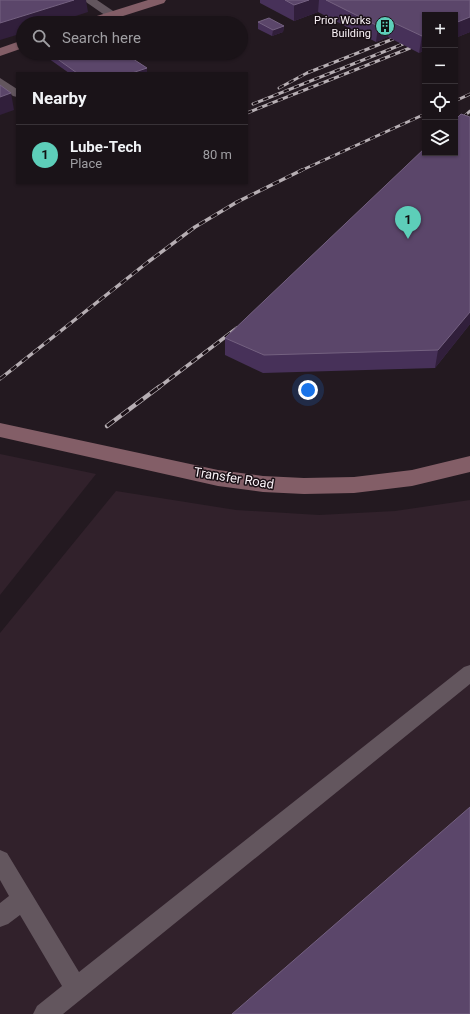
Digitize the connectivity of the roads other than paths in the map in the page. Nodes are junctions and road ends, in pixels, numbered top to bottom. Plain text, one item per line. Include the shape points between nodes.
1 (89, 0) edge
2 (160, 0) edge
3 (113, 15) junction
4 (110, 16) edge
5 (16, 46) edge
6 (0, 52) edge
7 (0, 81) edge
8 (16, 93) edge
9 (0, 430) edge
10 (470, 464) edge
11 (470, 673) edge
12 (0, 860) edge
13 (23, 899) junction
14 (0, 916) edge
15 (76, 989) junction
16 (45, 1014) edge

1 - 3 street
2 - 3 main road
3 - 4 main road
5 - 6 main road
7 - 8 lane
9 - 10 main road, Transfer Road via 218,478 263,484 354,485 412,478
11 - 15 lane
12 - 13 lane
13 - 14 lane
13 - 15 lane
15 - 16 lane

